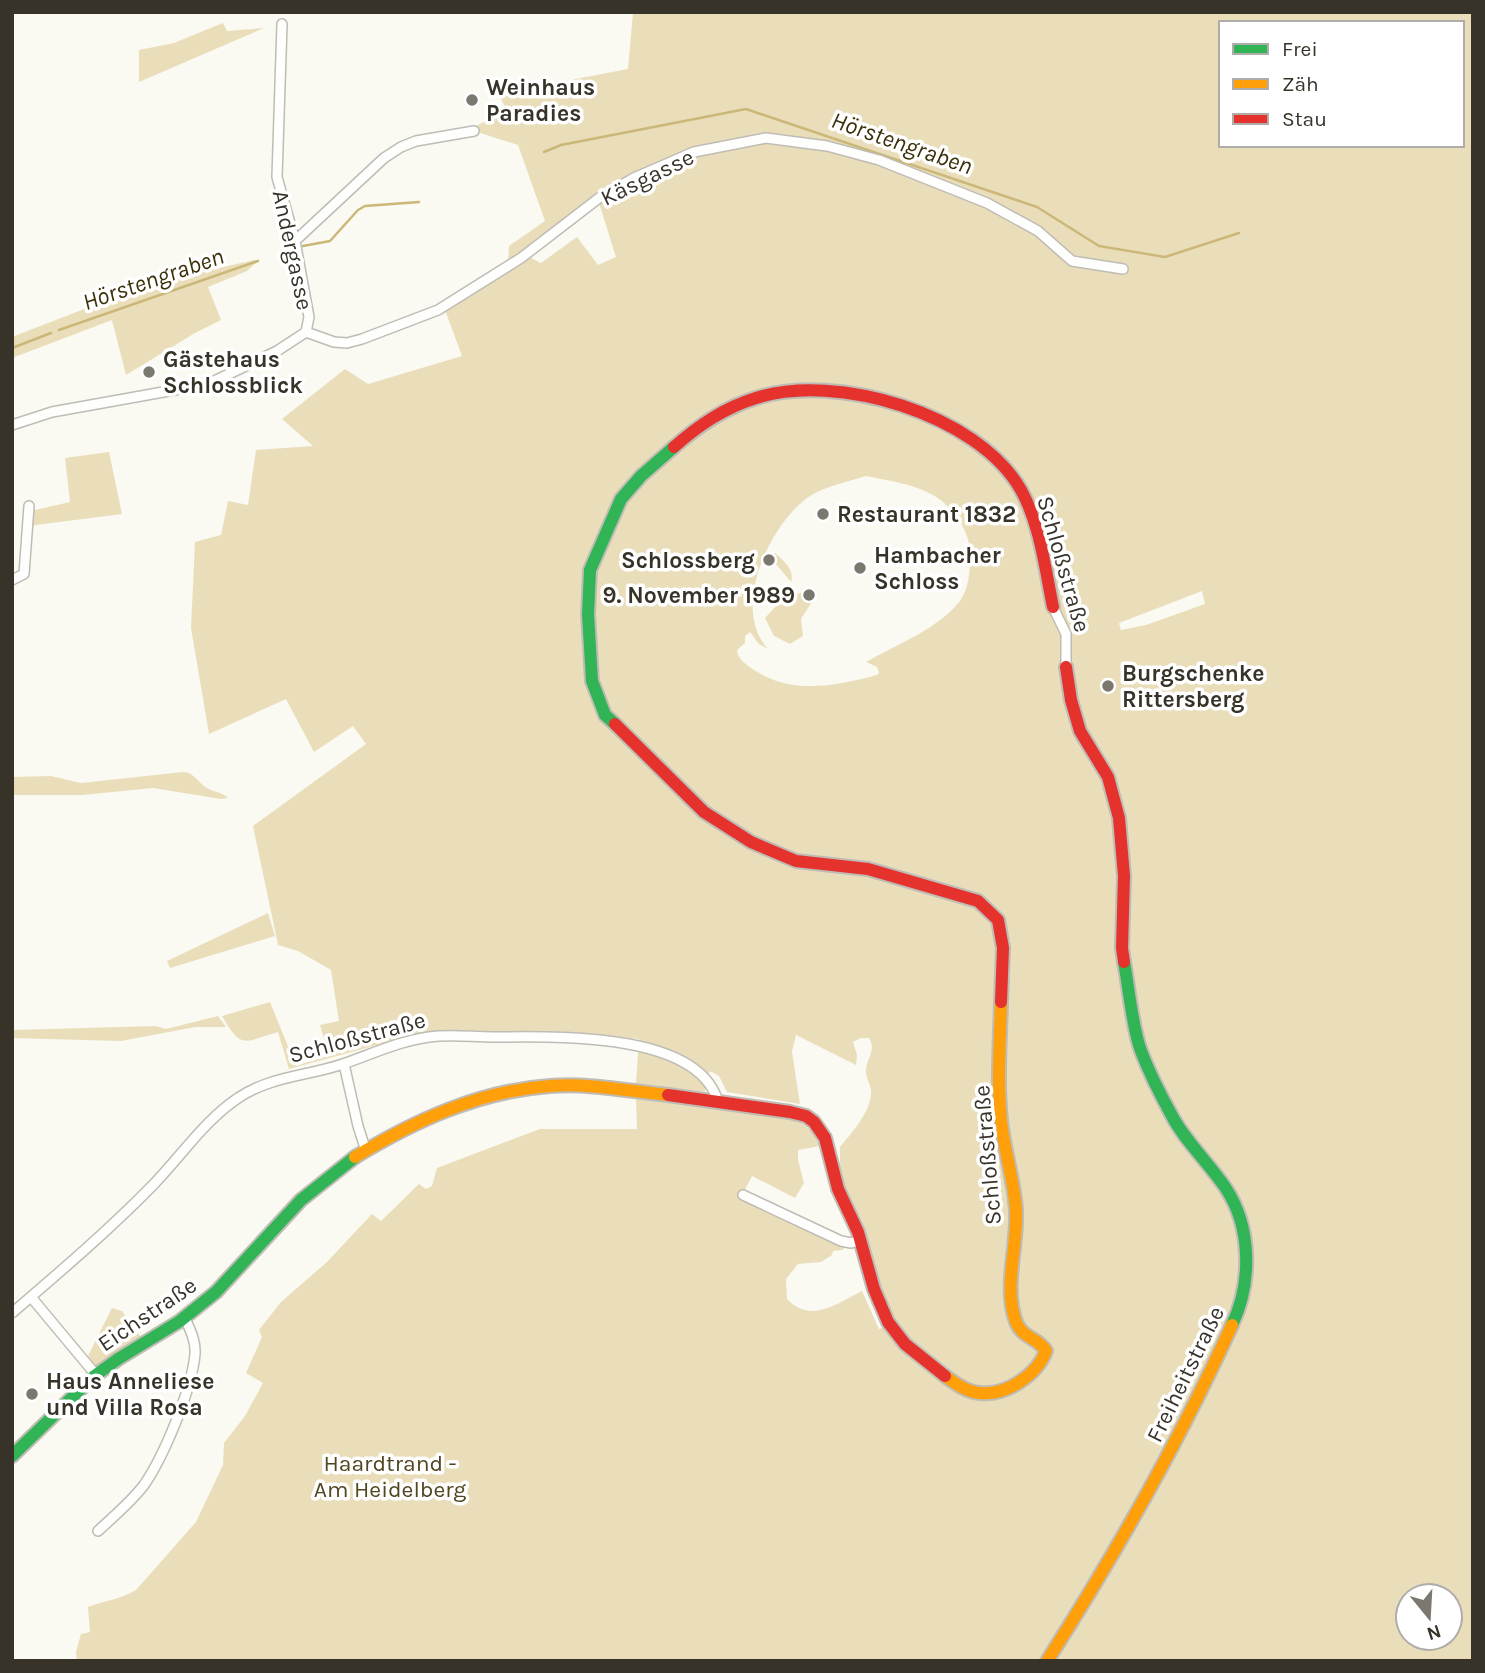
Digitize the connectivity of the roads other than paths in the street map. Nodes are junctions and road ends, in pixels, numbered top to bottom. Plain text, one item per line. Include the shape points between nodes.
1 (282, 24) dead end
2 (474, 131) dead end
3 (295, 241) junction
4 (1124, 269) dead end
5 (306, 332) junction
6 (12, 425) edge
7 (29, 506) dead end
8 (12, 580) edge
9 (1053, 607) joint
10 (1066, 653) joint
11 (1066, 667) joint
12 (344, 1064) junction
13 (719, 1102) junction
14 (366, 1151) junction
15 (743, 1195) dead end
16 (860, 1240) junction
17 (31, 1297) junction
18 (12, 1313) edge
19 (185, 1318) junction
20 (96, 1375) junction
21 (12, 1456) edge
22 (98, 1531) dead end
23 (1046, 1661) edge

1 - 3 street, Andergasse via 277,177
2 - 3 street via 416,141 392,152
3 - 5 street, Andergasse via 309,317
4 - 5 street, Käsgasse via 1072,261 1038,231 987,203 879,160 827,146 766,138 694,152 634,178 438,310 347,343
5 - 6 street, Andergasse via 289,345 208,384 52,412
7 - 8 street via 24,575
9 - 10 street, Schloßstraße via 1064,629
9 - 16 street, Schloßstraße via 1036,527 1021,490 1001,462 972,437 928,415 863,395 823,390 758,397 697,428 621,499 590,570 589,648 592,681 601,707 614,726 704,812 751,842 796,861 868,870 941,889 978,901 998,920 1003,948 1001,1120 1016,1210 1010,1284 1019,1328 1042,1344 1044,1357 1023,1379 998,1391 977,1394 958,1387 895,1334
10 - 11 street, Freiheitstraße
11 - 23 street, Freiheitstraße via 1080,731 1116,799 1124,876 1122,948 1140,1049 1172,1117 1234,1202 1247,1258 1242,1304 1196,1404 1100,1578
12 - 13 street, Schloßstraße via 377,1050 432,1037 579,1037 653,1048 697,1072
12 - 14 street
12 - 17 street, Schloßstraße via 265,1084 238,1098 202,1128 115,1222
13 - 14 street, Eichstraße via 584,1087 527,1088 432,1116
13 - 16 street, Schloßstraße via 794,1113 816,1124
14 - 19 street, Eichstraße via 304,1198 226,1283
15 - 16 street via 841,1241
17 - 18 street, Schloßstraße
17 - 20 street
19 - 20 street, Eichstraße
19 - 22 street via 195,1356 176,1419 145,1483
20 - 21 street, Eichstraße

